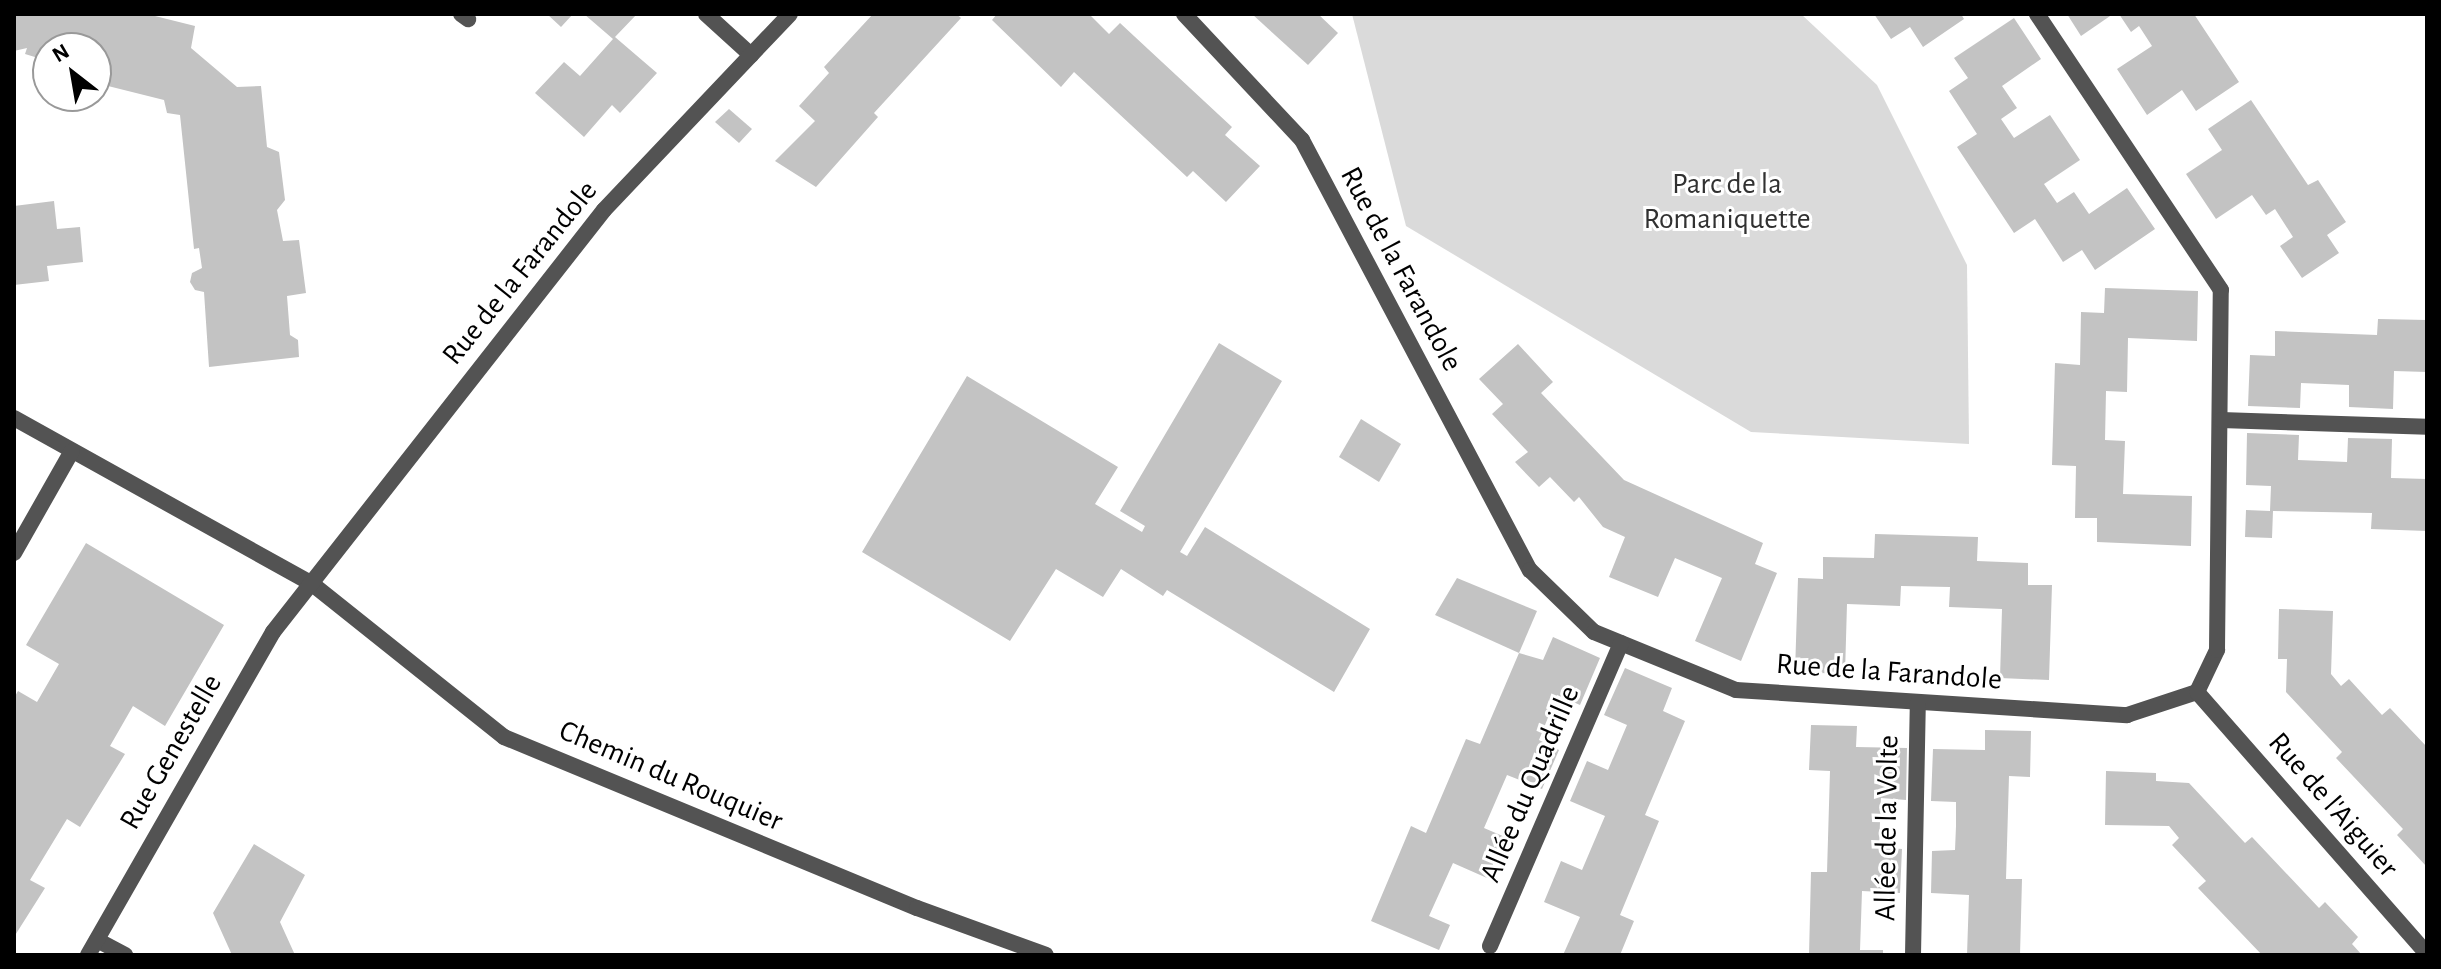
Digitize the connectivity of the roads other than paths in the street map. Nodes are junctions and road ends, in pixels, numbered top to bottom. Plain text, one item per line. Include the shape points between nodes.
1 (706, 14) edge
2 (790, 14) edge
3 (1184, 14) edge
4 (2037, 14) edge
5 (751, 55) junction
6 (14, 418) edge
7 (2221, 420) junction
8 (2427, 427) edge
9 (72, 451) junction
10 (14, 553) edge
11 (311, 583) junction
12 (1621, 643) junction
13 (2197, 692) junction
14 (1918, 703) junction
15 (97, 940) junction
16 (1490, 946) dead end
17 (2427, 954) edge
18 (88, 955) edge
19 (125, 955) edge
20 (1046, 955) edge
21 (1913, 955) edge

1 - 5 street
2 - 5 street, Rue de la Farandole
3 - 12 street, Rue de la Farandole via 1302,140 1530,570 1594,632
4 - 7 street via 2221,290
5 - 11 street, Rue de la Farandole via 604,210
6 - 9 street, Chemin du Rouquier
7 - 8 street
7 - 13 street via 2217,650
9 - 10 street
9 - 11 street, Chemin du Rouquier
11 - 15 street, Rue Genestelle via 273,632
11 - 20 street, Chemin du Rouquier via 504,737 917,908
12 - 14 street, Rue de la Farandole via 1736,690
12 - 16 street, Allée du Quadrille
13 - 14 street, Rue de la Farandole via 2127,715
13 - 17 street, Rue de l'Aiguier
14 - 21 street, Allée de la Volte
15 - 18 street, Rue Genestelle
15 - 19 street

